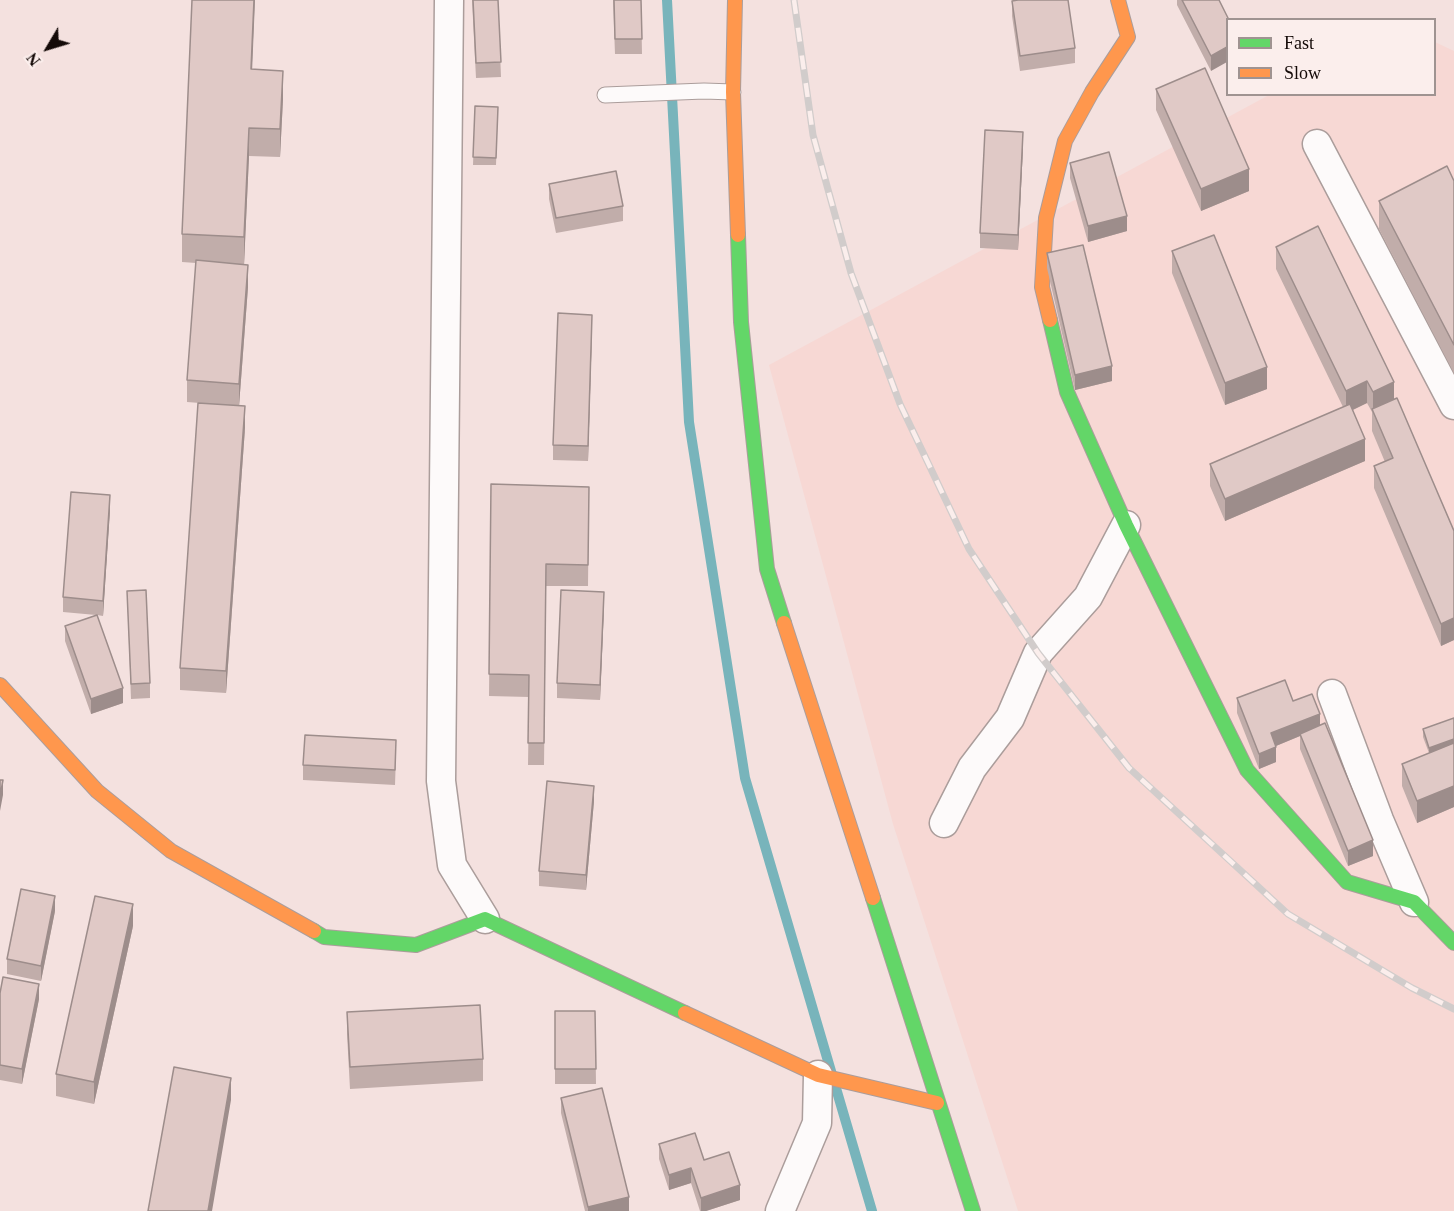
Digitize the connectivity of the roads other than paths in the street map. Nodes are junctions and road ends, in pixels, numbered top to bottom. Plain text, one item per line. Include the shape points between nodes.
1 (449, 0) edge
2 (735, 0) edge
3 (1118, 0) edge
4 (733, 92) junction
5 (605, 95) dead end
6 (1317, 144) dead end
7 (1454, 405) edge
8 (1126, 525) junction
9 (0, 685) edge
10 (1332, 694) dead end
11 (944, 824) dead end
12 (1414, 902) junction
13 (485, 919) junction
14 (1454, 943) edge
15 (818, 1075) junction
16 (937, 1103) junction
17 (780, 1211) edge
18 (973, 1211) edge

1 - 13 street via 441,781 452,865
2 - 4 street
3 - 8 street via 1128,37 1065,141 1047,218 1042,287 1067,392
4 - 5 lane
4 - 16 street via 741,321 767,569
6 - 7 street
8 - 11 street via 1088,597 1038,653 1010,718 972,768
8 - 12 street via 1247,770 1347,882
9 - 13 street via 97,791 171,851 324,937 416,945
10 - 12 street
12 - 14 street
13 - 15 street
15 - 16 street
15 - 17 street via 817,1123
16 - 18 street

